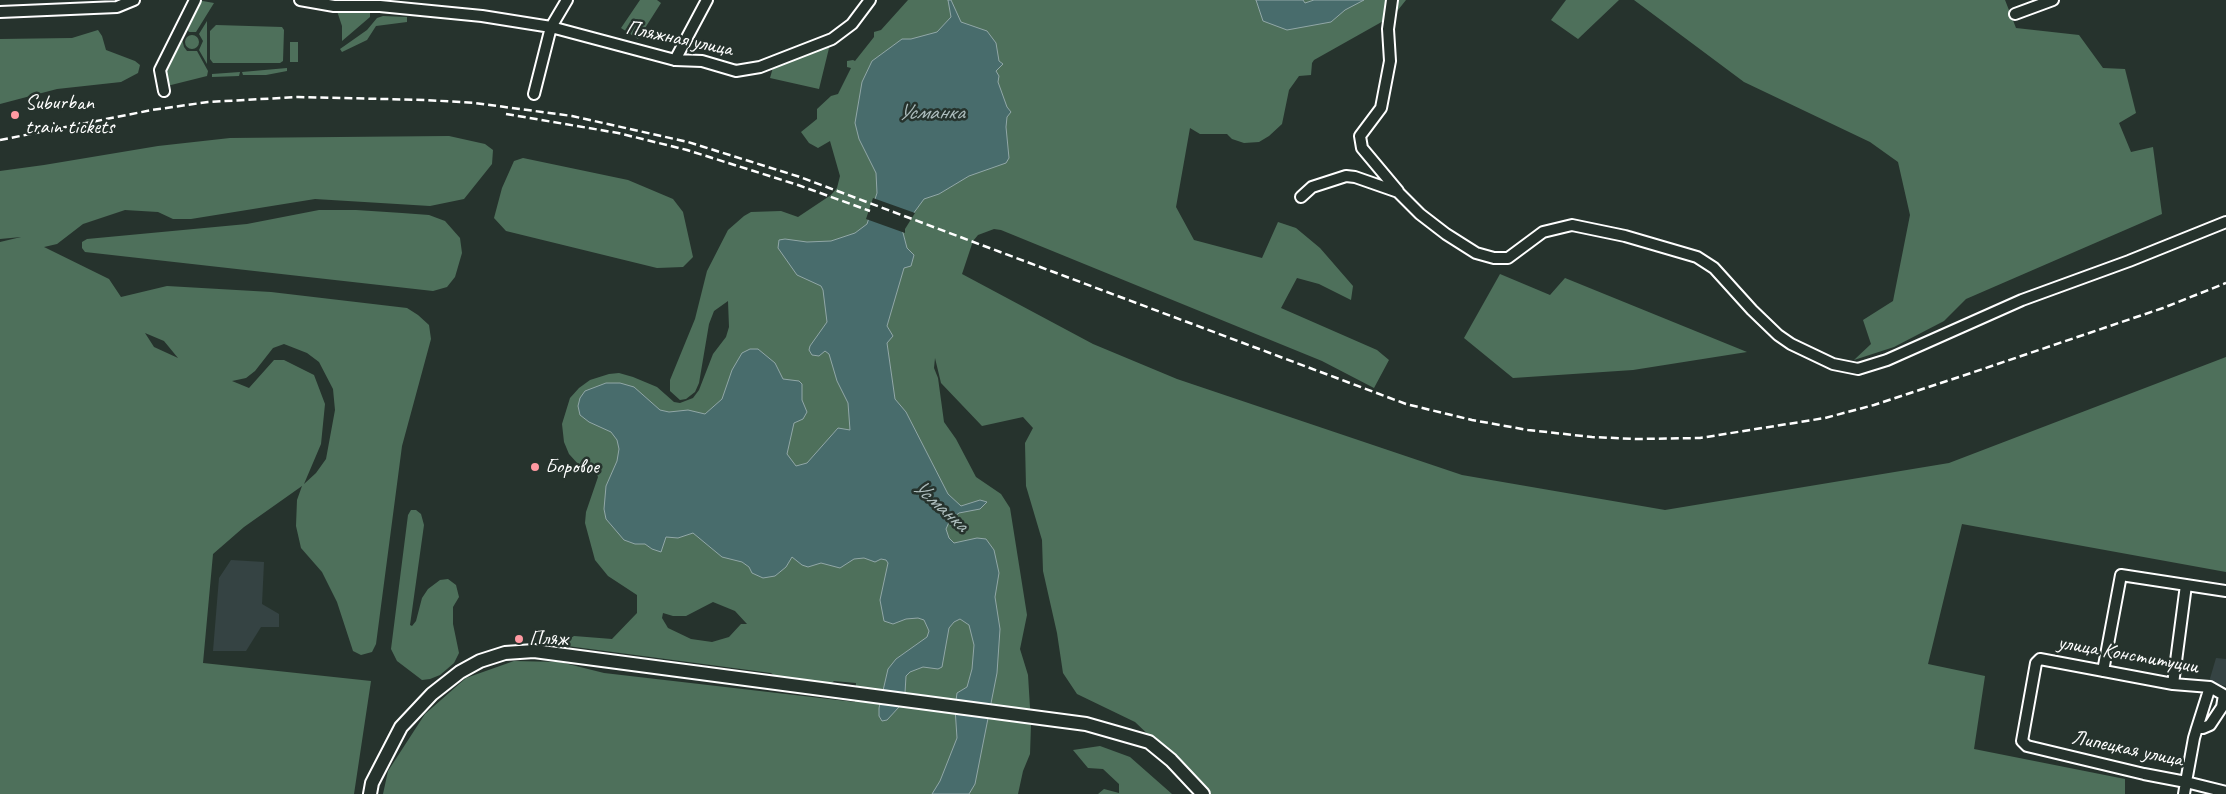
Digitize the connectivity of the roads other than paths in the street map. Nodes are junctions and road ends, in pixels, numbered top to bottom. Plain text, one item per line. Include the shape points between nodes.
1 (134, 0) edge
2 (195, 0) edge
3 (300, 0) edge
4 (567, 0) edge
5 (707, 0) edge
6 (870, 0) edge
7 (1392, 0) edge
8 (2053, 0) edge
9 (334, 3) edge
10 (0, 12) edge
11 (2015, 14) dead end
12 (551, 27) junction
13 (674, 60) junction
14 (164, 91) dead end
15 (534, 94) dead end
16 (1398, 192) junction
17 (1301, 198) dead end
18 (2226, 222) edge
19 (2186, 585) junction
20 (2226, 591) edge
21 (2103, 671) junction
22 (2173, 684) junction
23 (2210, 687) junction
24 (2197, 728) junction
25 (2022, 741) joint
26 (2186, 782) junction
27 (2226, 792) edge
28 (370, 794) edge
29 (1203, 794) edge
30 (2184, 794) edge

1 - 10 street via 117,7
2 - 14 street via 160,70
3 - 9 street, Пляжная улица
4 - 12 street
5 - 13 street
6 - 13 street, Пляжная улица via 852,24 832,39 760,67 736,71 702,61
7 - 16 street via 1388,29 1390,61 1381,108 1360,136 1362,148
8 - 11 street
9 - 12 street, Пляжная улица via 482,16
12 - 13 street, Пляжная улица
12 - 15 street
16 - 17 street via 1355,176 1346,176 1312,188
16 - 18 street via 1446,234 1476,253 1494,258 1508,258 1543,232 1572,224 1697,257 1714,268 1778,335 1832,364 1858,369 1887,360 2022,300
19 - 20 street
19 - 21 street via 2121,575
19 - 22 street
21 - 22 street, улица Конституции
21 - 25 street, улица Конституции via 2040,659 2036,663
22 - 23 street, улица Конституции
23 - 24 street
23 - 24 street via 2224,695 2222,707 2210,725
24 - 26 street
25 - 26 street, Липецкая улица via 2027,746
26 - 27 street, Липецкая улица
26 - 30 street
28 - 29 street via 372,783 401,727 432,694 480,661 505,653 534,651 1086,724 1149,742

